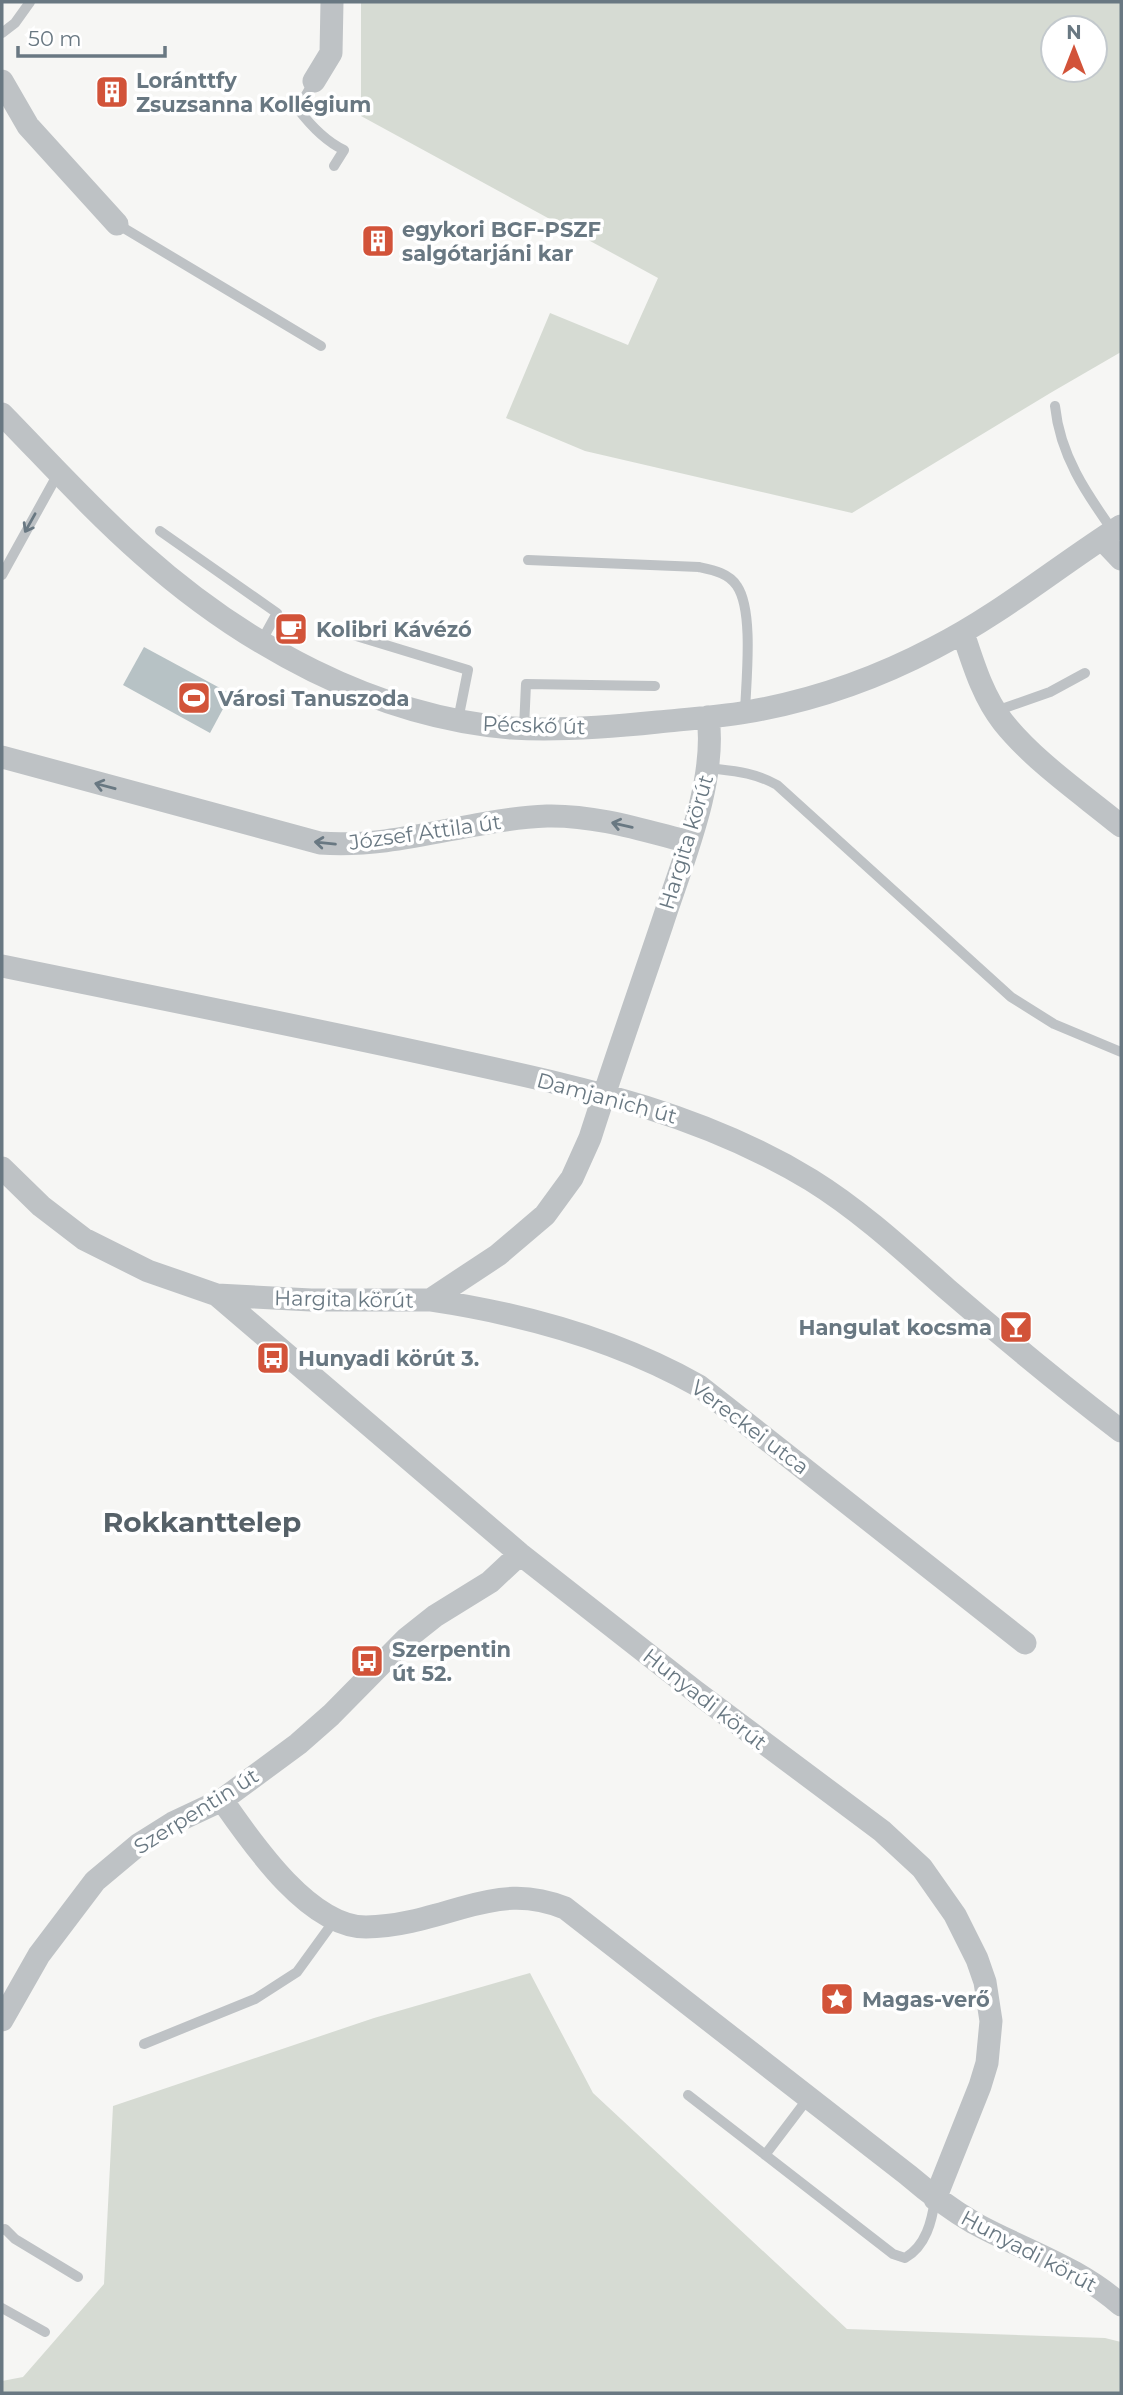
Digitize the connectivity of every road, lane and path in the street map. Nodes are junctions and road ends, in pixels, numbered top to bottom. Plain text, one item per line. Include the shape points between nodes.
1 (30, 2) edge
2 (332, 2) edge
3 (2, 33) edge
4 (2, 81) edge
5 (314, 81) joint
6 (334, 166) dead end
7 (117, 223) joint
8 (321, 346) dead end
9 (1055, 407) dead end
10 (2, 414) edge
11 (58, 472) junction
12 (160, 531) dead end
13 (1112, 532) edge
14 (1121, 559) edge
15 (528, 560) dead end
16 (2, 575) edge
17 (330, 628) dead end
18 (963, 633) junction
19 (261, 642) junction
20 (1085, 673) dead end
21 (655, 686) dead end
22 (996, 711) junction
23 (745, 712) junction
24 (708, 717) junction
25 (458, 720) junction
26 (524, 728) junction
27 (2, 757) edge
28 (709, 768) junction
29 (1121, 826) edge
30 (689, 842) junction
31 (2, 966) edge
32 (1121, 1052) edge
33 (604, 1094) junction
34 (2, 1168) edge
35 (217, 1295) junction
36 (430, 1300) junction
37 (1121, 1431) edge
38 (520, 1554) junction
39 (1025, 1643) dead end
40 (222, 1800) junction
41 (334, 1921) junction
42 (2, 2020) edge
43 (144, 2044) dead end
44 (688, 2095) dead end
45 (809, 2097) junction
46 (765, 2155) junction
47 (935, 2199) junction
48 (2, 2230) edge
49 (78, 2277) dead end
50 (1121, 2305) edge
51 (2, 2308) edge
52 (46, 2332) dead end

1 - 3 lane
2 - 5 street via 331,53
4 - 7 street via 28,126
5 - 6 lane via 298,109 331,143 344,149
7 - 8 lane
9 - 13 lane via 1068,457
10 - 11 street, Pécskő út
11 -> 16 lane
11 - 19 street, Pécskő út via 161,570
12 - 19 lane via 277,613
13 - 14 street
13 - 18 street, Pécskő út
15 - 23 lane via 699,567 721,572 737,585 745,605
17 - 25 lane via 468,670
18 - 22 street
18 - 23 street, Pécskő út via 880,673
19 - 25 street, Pécskő út via 357,689
20 - 22 lane
21 - 26 lane via 526,684
22 - 29 street via 1029,749
23 - 24 street, Pécskő út
24 - 26 street, Pécskő út
24 - 28 street, Hargita körút
25 - 26 street, Pécskő út
30 -> 27 street, József Attila út via 591,819 546,816 363,845 320,843
28 - 30 street, Hargita körút
28 - 32 lane via 741,771 777,785 1011,997 1054,1024
30 - 33 street, Hargita körút
31 - 33 street, Damjanich út
33 - 36 street, Hargita körút via 572,1178 545,1215 498,1255
33 - 37 street, Damjanich út via 703,1126 820,1186 864,1217
34 - 35 street, Hargita körút via 84,1239 148,1271
35 - 36 street, Hargita körút
35 - 38 street, Hunyadi körút
36 - 39 street, Vereckei utca via 494,1310 567,1330 699,1386
38 - 40 street, Szerpentin út via 490,1582 418,1628 313,1732
38 - 47 street, Hunyadi körút via 883,1830 922,1868 955,1915 985,1982 990,2044 980,2086
40 - 41 street, Hunyadi körút via 252,1843 300,1896
40 - 42 street, Szerpentin út via 138,1844 95,1881 39,1955
41 - 43 lane via 297,1972 255,1999
41 - 45 street, Hunyadi körút via 391,1926 512,1897 543,1899 584,1922
44 - 46 lane
45 - 46 lane
45 - 47 street, Hunyadi körút
46 - 47 lane via 893,2254 905,2258 923,2240
47 - 50 street, Hunyadi körút via 976,2224 1063,2264
48 - 49 lane
51 - 52 lane

